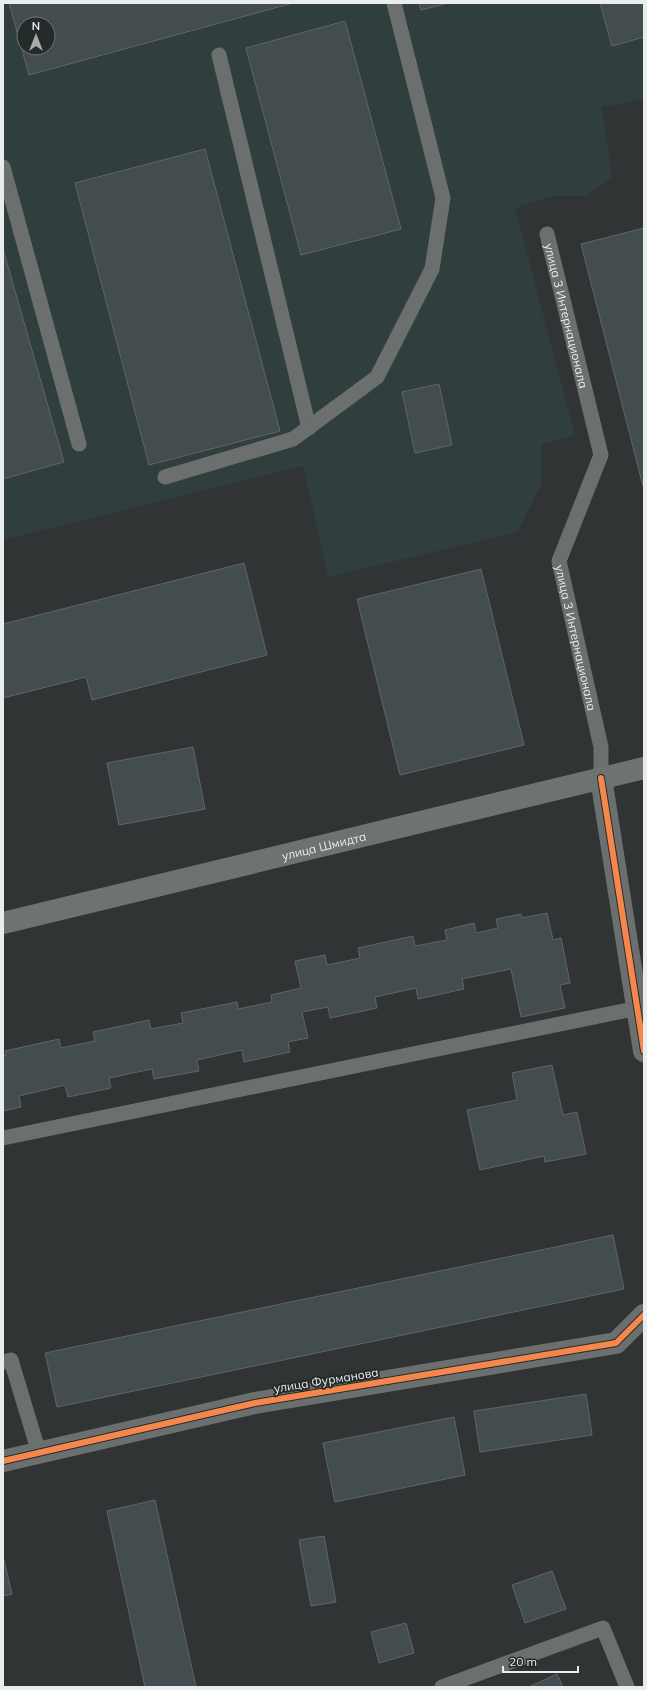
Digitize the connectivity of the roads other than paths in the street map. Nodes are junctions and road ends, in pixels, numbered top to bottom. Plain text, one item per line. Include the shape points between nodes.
1 (394, 3) edge
2 (219, 55) dead end
3 (3, 167) edge
4 (547, 234) dead end
5 (309, 428) junction
6 (79, 444) dead end
7 (165, 477) dead end
8 (644, 768) edge
9 (601, 778) junction
10 (3, 923) edge
11 (638, 1008) junction
12 (644, 1051) edge
13 (3, 1138) edge
14 (644, 1315) edge
15 (3, 1362) edge
16 (38, 1453) junction
17 (3, 1461) edge
18 (442, 1687) edge
19 (627, 1687) edge

1 - 5 lane via 443,198 432,268 377,377
2 - 5 lane
3 - 6 lane
4 - 9 lane, улица 3 Интернационала via 601,454 558,560 601,747
5 - 7 lane via 293,440
8 - 9 main road, улица Шмидта
9 - 10 main road, улица Шмидта
9 - 11 street, улица 3 Интернационала
11 - 12 street, улица 3 Интернационала
11 - 13 lane
14 - 16 street, улица Фурманова via 616,1343 255,1404
15 - 16 lane via 11,1360
16 - 17 street, улица Фурманова
18 - 19 lane via 603,1628

